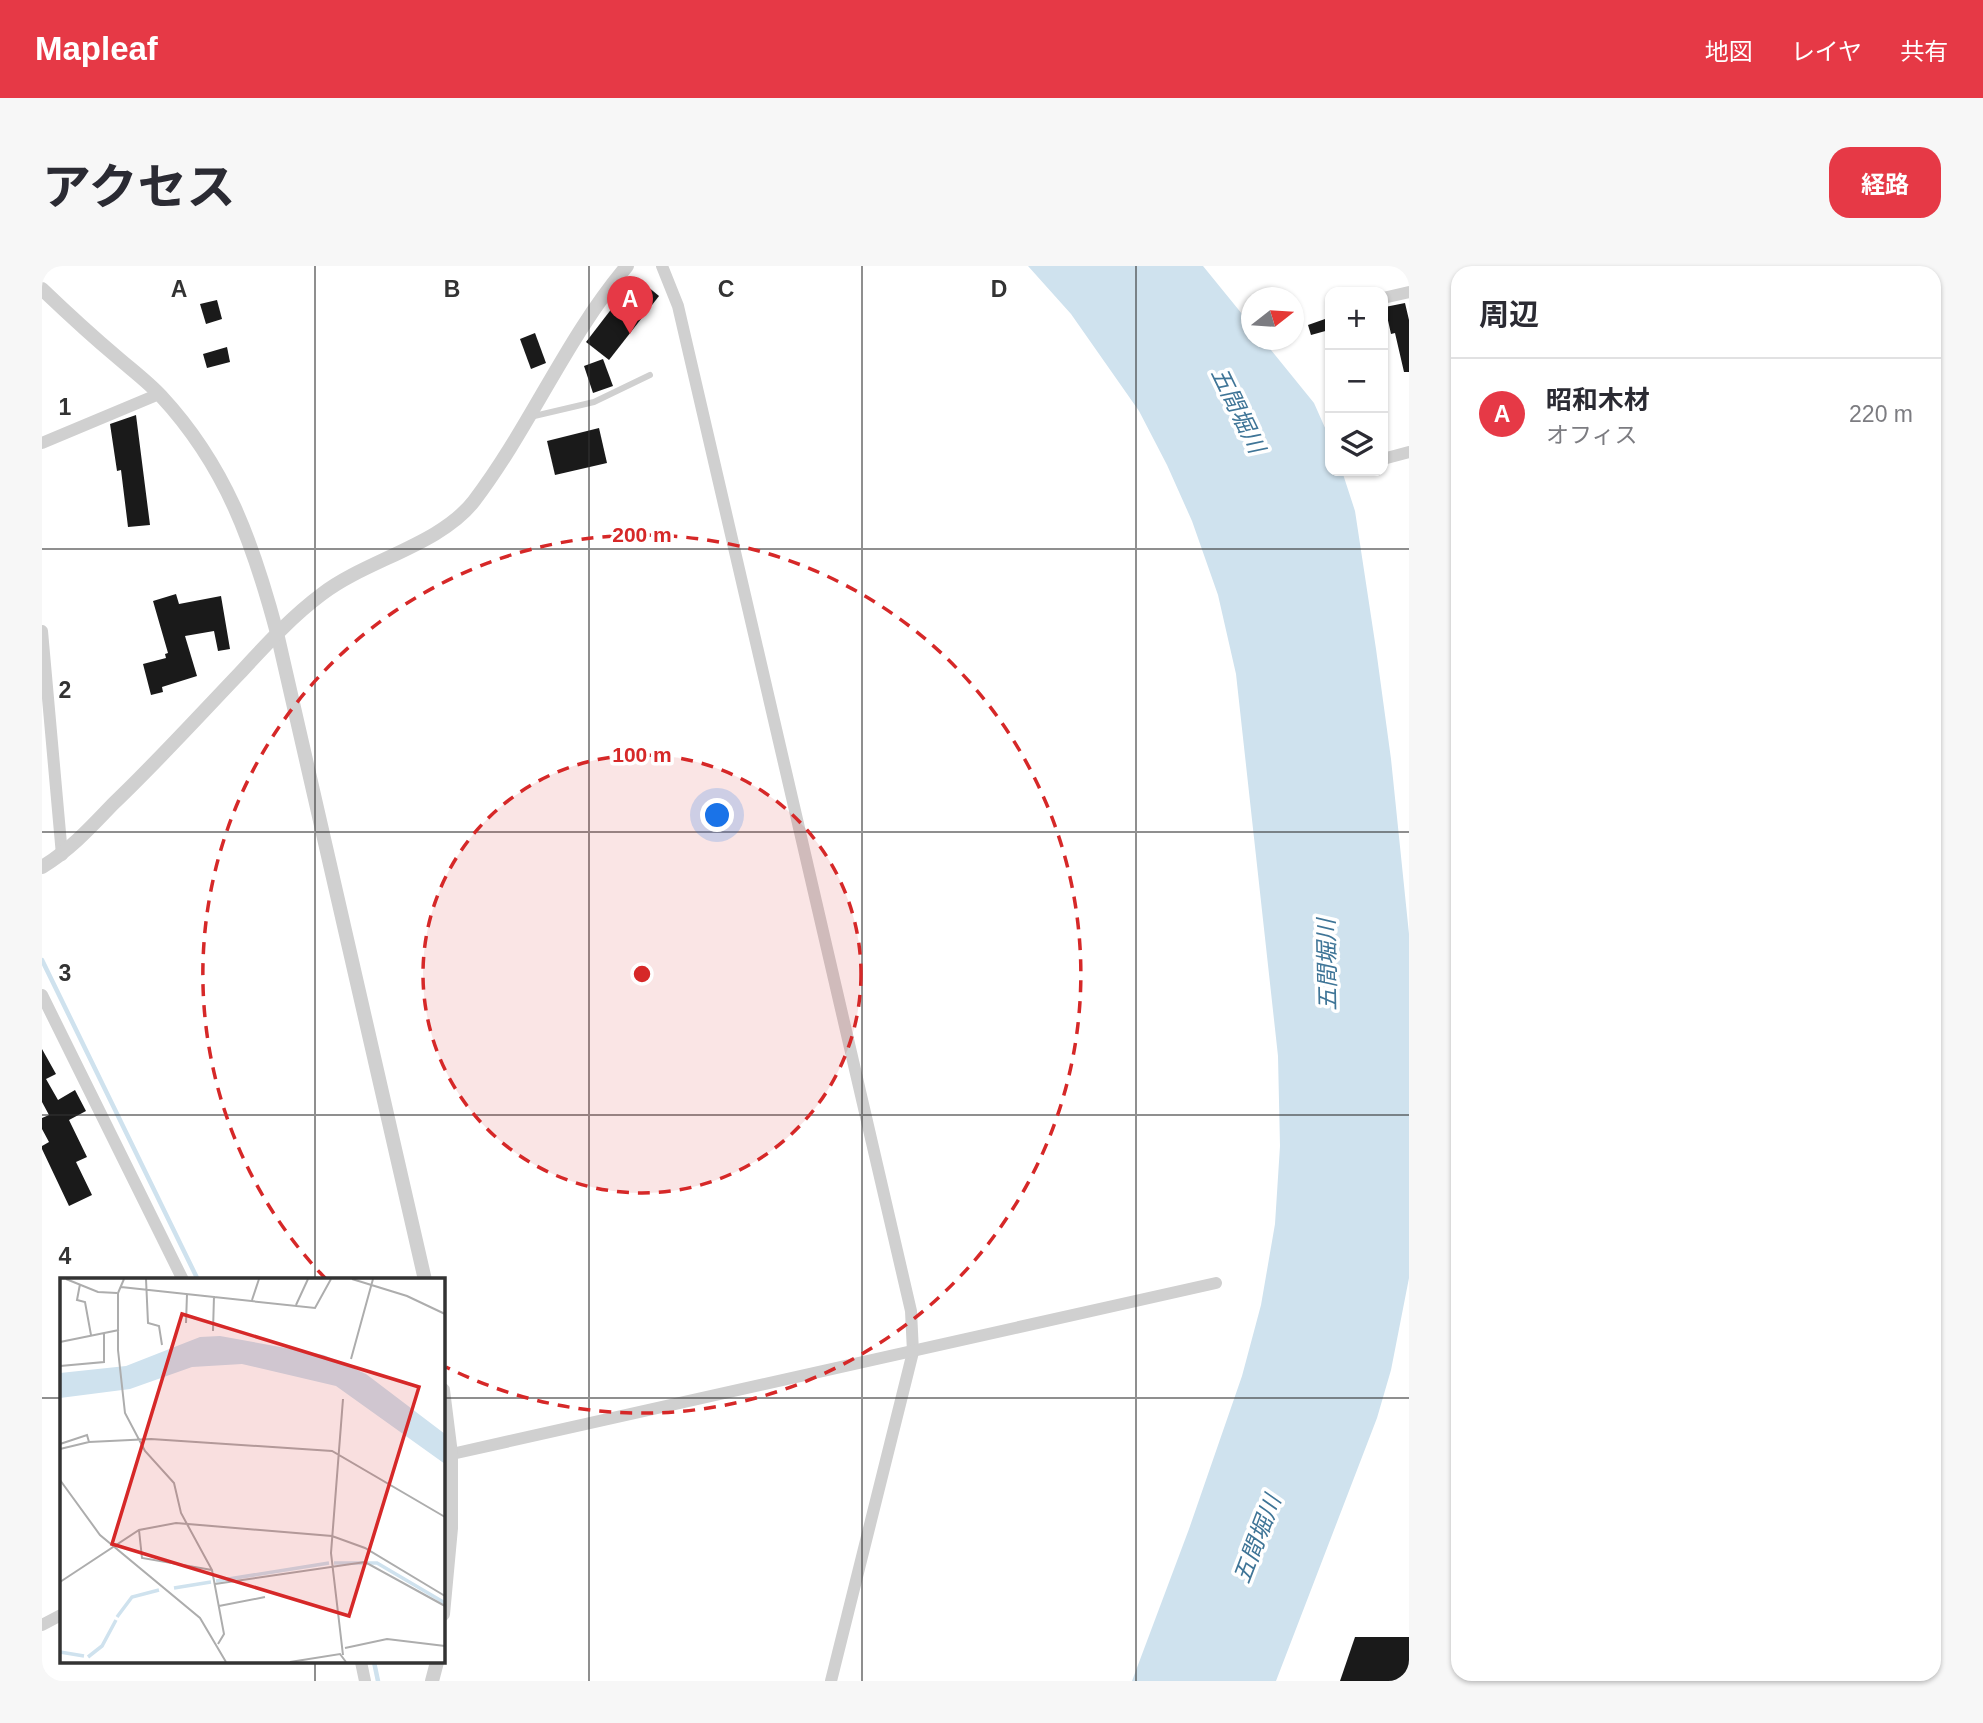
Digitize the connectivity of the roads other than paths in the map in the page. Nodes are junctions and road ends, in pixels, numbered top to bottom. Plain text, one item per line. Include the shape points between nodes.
1 (627, 266) edge
2 (662, 266) edge
3 (42, 289) edge
4 (1409, 292) edge
5 (1388, 298) edge
6 (650, 375) dead end
7 (159, 394) junction
8 (526, 418) junction
9 (42, 443) edge
10 (1409, 452) edge
11 (1388, 458) edge
12 (42, 631) edge
13 (277, 634) junction
14 (62, 855) junction
15 (42, 867) edge
16 (42, 995) edge
17 (182, 1278) edge
18 (425, 1278) edge
19 (1216, 1283) dead end
20 (913, 1352) junction
21 (444, 1406) edge
22 (447, 1455) edge
23 (444, 1603) edge
24 (60, 1616) edge
25 (42, 1625) edge
26 (436, 1664) edge
27 (432, 1681) edge
28 (831, 1681) edge

1 - 8 street via 591,313
2 - 20 street via 678,306 710,441 911,1311
3 - 7 street
4 - 5 street
6 - 8 lane via 594,402
7 - 9 street
7 - 13 street via 186,424 227,488 252,549
8 - 13 street via 472,503 451,523 322,594
10 - 11 street
12 - 14 street
13 - 14 street
13 - 18 street
14 - 15 street
16 - 17 street
19 - 20 street
20 - 22 street
20 - 28 street
21 - 22 street
22 - 23 street via 451,1528
24 - 25 street
26 - 27 street

